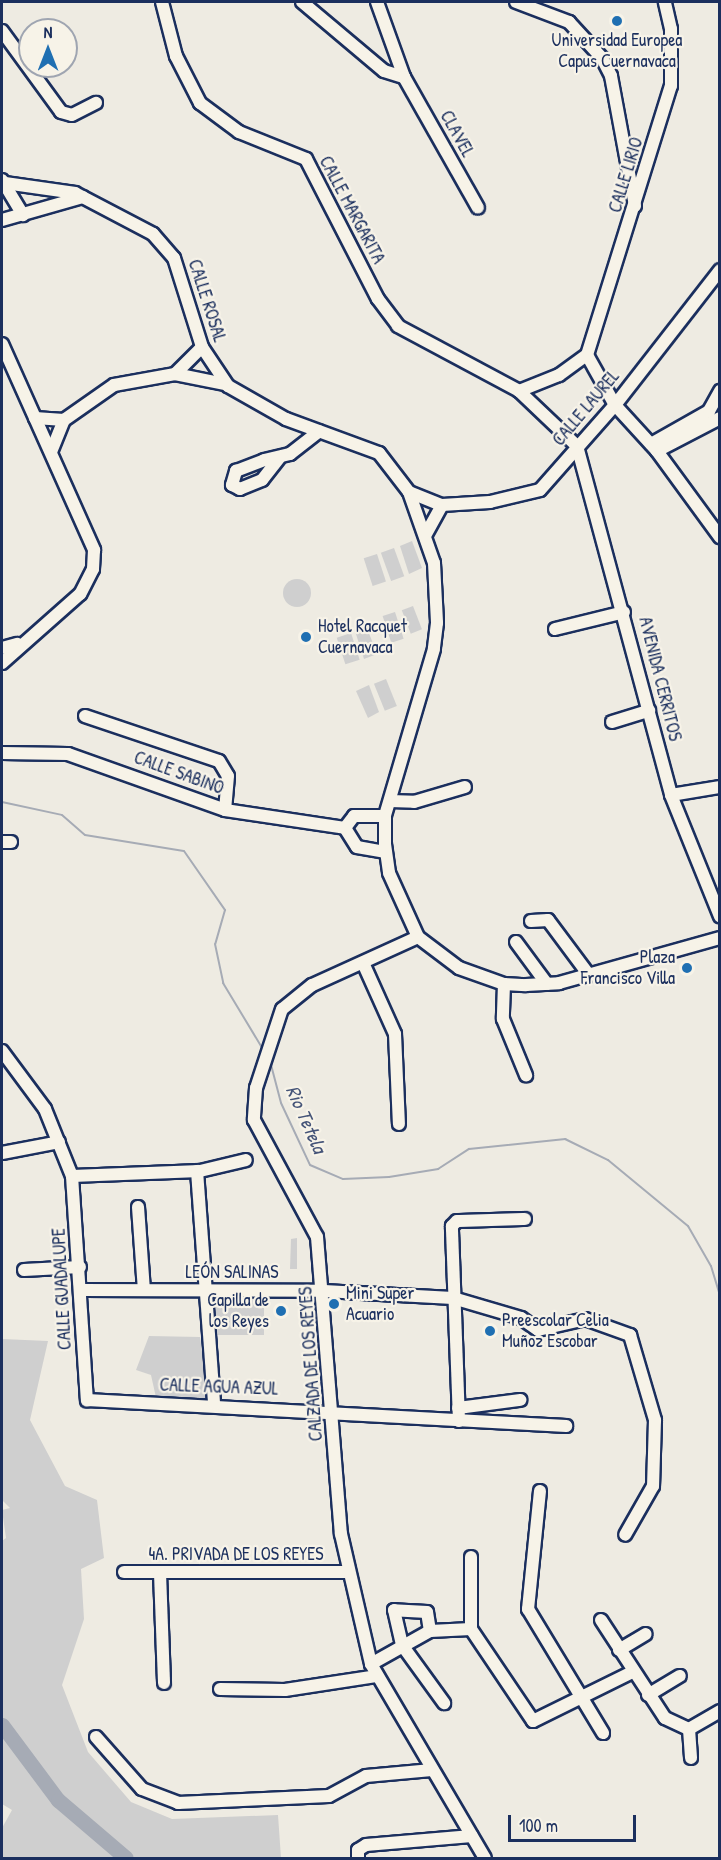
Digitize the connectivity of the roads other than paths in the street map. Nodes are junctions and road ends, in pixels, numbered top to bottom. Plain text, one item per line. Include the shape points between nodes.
1 (162, 2) edge
2 (302, 2) edge
3 (377, 2) edge
4 (516, 2) edge
5 (665, 2) edge
6 (2, 31) edge
7 (404, 77) junction
8 (96, 103) dead end
9 (3, 181) edge
10 (83, 197) junction
11 (635, 206) junction
12 (478, 208) dead end
13 (23, 215) junction
14 (2, 220) edge
15 (720, 270) edge
16 (2, 344) edge
17 (202, 347) junction
18 (587, 355) junction
19 (175, 374) junction
20 (228, 386) junction
21 (519, 391) junction
22 (720, 391) edge
23 (615, 405) junction
24 (714, 416) edge
25 (35, 418) junction
26 (64, 420) junction
27 (319, 431) junction
28 (577, 446) junction
29 (654, 447) junction
30 (51, 452) junction
31 (280, 457) dead end
32 (409, 492) junction
33 (442, 505) junction
34 (426, 534) junction
35 (720, 537) edge
36 (624, 612) junction
37 (555, 630) dead end
38 (17, 644) junction
39 (2, 648) edge
40 (2, 663) edge
41 (649, 711) junction
42 (85, 716) dead end
43 (612, 722) dead end
44 (2, 753) edge
45 (465, 787) dead end
46 (720, 787) edge
47 (671, 795) junction
48 (390, 801) junction
49 (225, 810) junction
50 (385, 816) junction
51 (345, 828) junction
52 (385, 852) junction
53 (720, 916) edge
54 (531, 921) dead end
55 (418, 937) junction
56 (720, 938) edge
57 (516, 942) dead end
58 (364, 965) junction
59 (589, 975) junction
60 (504, 984) junction
61 (547, 984) junction
62 (2, 1051) edge
63 (526, 1075) dead end
64 (399, 1124) dead end
65 (59, 1142) junction
66 (2, 1153) edge
67 (246, 1160) dead end
68 (197, 1171) junction
69 (72, 1176) junction
70 (138, 1207) dead end
71 (525, 1219) dead end
72 (80, 1267) junction
73 (24, 1270) dead end
74 (204, 1289) junction
75 (82, 1290) junction
76 (144, 1290) junction
77 (324, 1291) junction
78 (453, 1298) junction
79 (87, 1400) joint
80 (520, 1401) dead end
81 (214, 1404) junction
82 (458, 1408) junction
83 (333, 1411) junction
84 (459, 1421) junction
85 (566, 1426) dead end
86 (540, 1491) dead end
87 (625, 1535) dead end
88 (471, 1557) dead end
89 (124, 1572) dead end
90 (348, 1572) junction
91 (160, 1573) junction
92 (601, 1620) dead end
93 (471, 1629) junction
94 (430, 1631) junction
95 (646, 1634) dead end
96 (402, 1645) junction
97 (619, 1650) junction
98 (371, 1664) junction
99 (632, 1672) junction
100 (376, 1676) junction
101 (680, 1676) dead end
102 (164, 1683) dead end
103 (220, 1689) dead end
104 (583, 1695) junction
105 (648, 1695) junction
106 (444, 1703) dead end
107 (720, 1711) edge
108 (689, 1729) junction
109 (603, 1733) dead end
110 (96, 1737) dead end
111 (691, 1758) dead end
112 (432, 1770) junction
113 (472, 1836) junction
114 (358, 1858) edge
115 (485, 1858) edge

1 - 21 street, CALLE MARGARITA via 176,56 200,103 239,132 306,159 378,299 398,326
2 - 7 street via 384,72
3 - 7 street, CLAVEL
4 - 11 street via 569,22 602,58 614,86
5 - 11 street, CALLE LIRIO via 671,28 671,86
6 - 8 street via 61,112 72,115
7 - 12 street, CLAVEL
9 - 10 street, CALLE ROSAL
9 - 13 street, CALLE ROSAL
10 - 13 street
10 - 17 street, CALLE ROSAL via 168,246
11 - 18 street, CALLE LIRIO
13 - 14 street
15 - 23 street, CALLE LAUREL
16 - 25 street
17 - 19 street
17 - 20 street, CALLE ROSAL
18 - 21 street via 559,375
18 - 23 street
19 - 20 street
19 - 26 street via 114,385
20 - 27 street, CALLE ROSAL
21 - 28 street, CALLE MARGARITA
22 - 24 street
23 - 28 street, CALLE LAUREL
23 - 29 street
24 - 29 street
25 - 26 street
25 - 30 street
26 - 30 street
27 - 31 street
27 - 32 street, CALLE ROSAL via 379,453
28 - 33 street, CALLE LAUREL via 540,490 490,502
28 - 36 street, AVENIDA CERRITOS
29 - 35 street
30 - 38 street via 89,530 93,569 80,594
32 - 33 street, CALLE LAUREL
32 - 34 street, CALLE ROSAL
33 - 34 street
34 - 48 street, CALLE ROSAL via 438,590 435,649
36 - 37 street
36 - 41 street, AVENIDA CERRITOS
38 - 39 street
38 - 40 street
41 - 43 street
41 - 47 street, AVENIDA CERRITOS
42 - 49 street via 219,761 228,776
44 - 49 street, CALLE SABINO via 68,754
45 - 48 street via 414,802
46 - 47 street
47 - 53 street, AVENIDA CERRITOS
48 - 50 street, CALLE ROSAL
49 - 51 street, CALLE SABINO
50 - 51 street via 354,816
50 - 52 street, CALLE ROSAL
51 - 52 street via 357,847
52 - 55 street, CALLE ROSAL via 394,888
54 - 59 street via 548,920
55 - 58 street, CALZADA DE LOS REYES
55 - 60 street via 459,968
56 - 59 street
57 - 61 street
58 - 64 street via 395,1034
58 - 77 street, CALZADA DE LOS REYES via 312,985 282,1010 255,1097 256,1131 309,1214
59 - 61 street
60 - 61 street
60 - 63 street via 503,1019
62 - 65 street, CALLE GUADALUPE via 45,1109
65 - 66 street
65 - 69 street, CALLE GUADALUPE
67 - 68 street
68 - 69 street
68 - 74 street
69 - 72 street, CALLE GUADALUPE
70 - 76 street
71 - 78 street via 453,1222
72 - 73 street
72 - 75 street, CALLE GUADALUPE
74 - 76 street, LEÓN SALINAS
74 - 77 street, LEÓN SALINAS
74 - 81 street
75 - 76 street, LEÓN SALINAS
75 - 79 street, CALLE GUADALUPE
77 - 78 street, LEÓN SALINAS
77 - 83 street, CALZADA DE LOS REYES
78 - 82 street
78 - 87 street, LEÓN SALINAS via 521,1318 538,1330 585,1319 633,1338 655,1420 653,1486
79 - 81 street, CALLE AGUA AZUL
80 - 82 street
81 - 83 street, CALLE AGUA AZUL
82 - 84 street
83 - 84 street, CALLE AGUA AZUL
83 - 90 street, CALZADA DE LOS REYES via 340,1534
84 - 85 street, CALLE AGUA AZUL
86 - 104 street via 528,1609
88 - 93 street
89 - 91 street, 4A. PRIVADA DE LOS REYES
90 - 91 street, 4A. PRIVADA DE LOS REYES
90 - 98 street, CALZADA DE LOS REYES
91 - 102 street
92 - 97 street
93 - 94 street
93 - 104 street via 533,1721
94 - 96 street
94 - 96 street via 427,1612 394,1610
95 - 97 street
96 - 98 street
96 - 106 street
97 - 99 street
98 - 100 street, CALZADA DE LOS REYES
99 - 104 street
99 - 105 street
100 - 103 street via 285,1690
100 - 112 street, CALZADA DE LOS REYES
101 - 105 street
104 - 109 street
105 - 108 street via 665,1718
107 - 108 street
108 - 111 street
110 - 112 street via 114,1763 142,1789 178,1803 329,1796 366,1776
112 - 113 street, CALZADA DE LOS REYES
113 - 114 street via 366,1845
113 - 115 street, CALZADA DE LOS REYES

